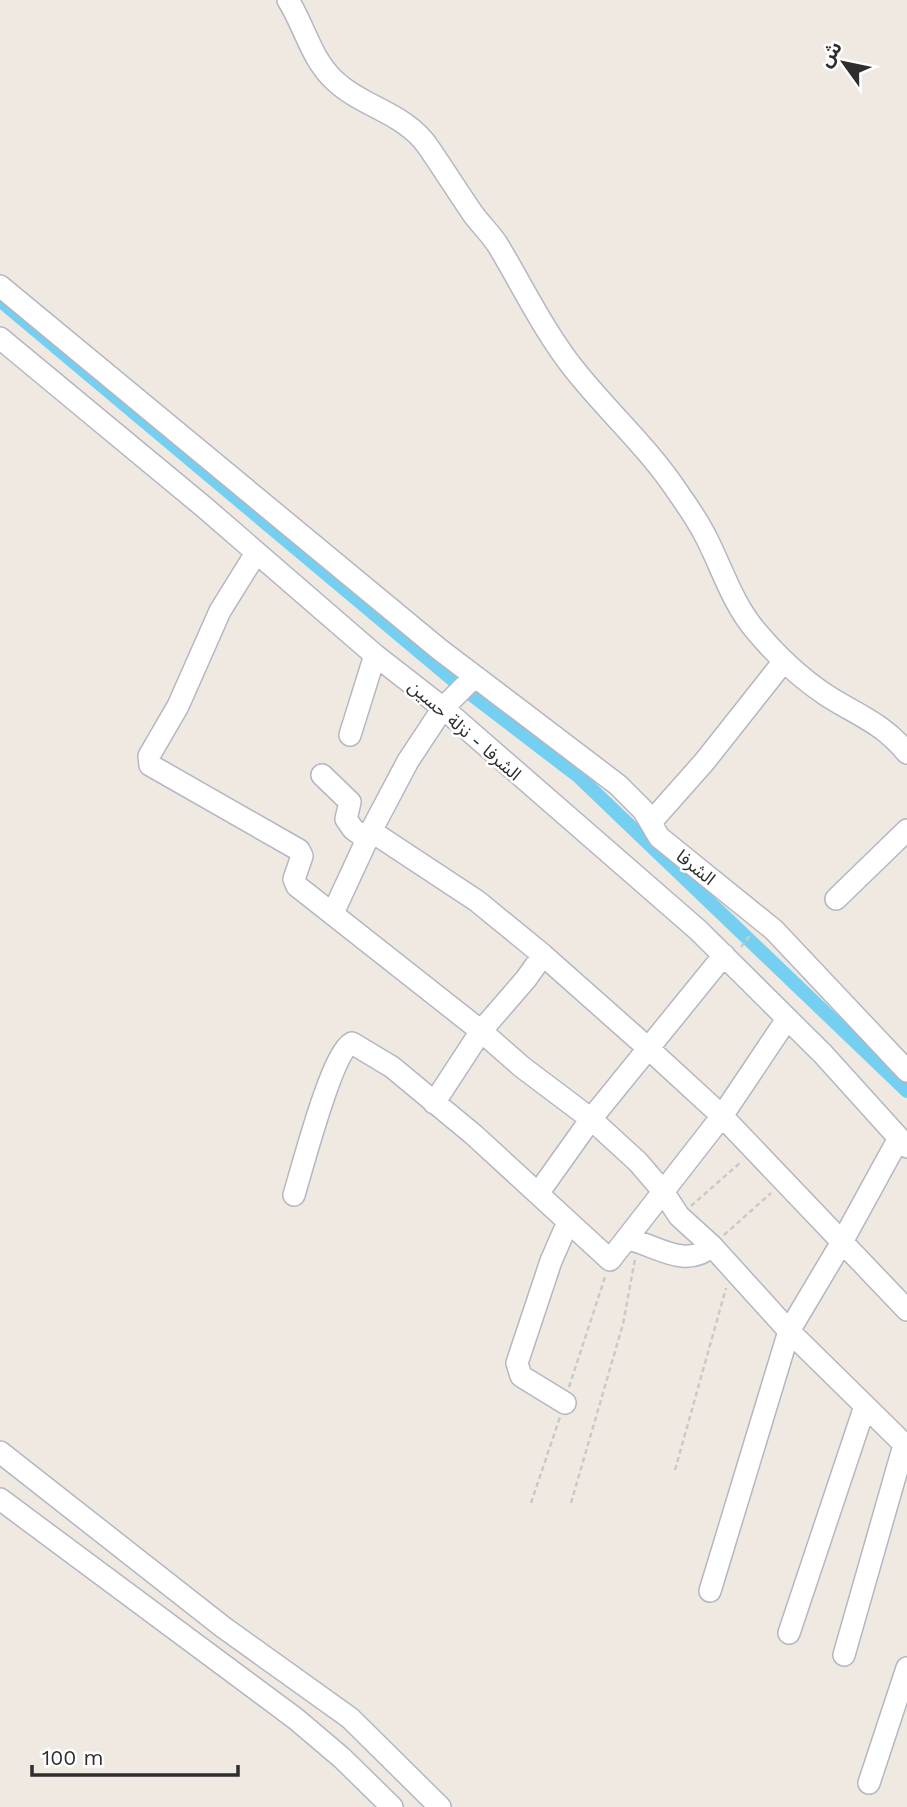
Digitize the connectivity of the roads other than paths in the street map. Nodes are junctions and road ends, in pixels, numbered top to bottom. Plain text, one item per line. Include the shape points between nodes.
1 (288, 0) edge
2 (0, 286) edge
3 (0, 338) edge
4 (256, 553) junction
5 (375, 655) junction
6 (784, 662) junction
7 (460, 691) junction
8 (350, 735) dead end
9 (907, 753) edge
10 (322, 775) dead end
11 (651, 822) junction
12 (907, 830) edge
13 (370, 836) junction
14 (836, 899) dead end
15 (333, 913) junction
16 (734, 950) junction
17 (543, 955) junction
18 (787, 1018) junction
19 (481, 1031) junction
20 (649, 1049) junction
21 (907, 1071) edge
22 (434, 1103) junction
23 (722, 1116) junction
24 (591, 1119) junction
25 (903, 1142) edge
26 (662, 1190) junction
27 (539, 1192) junction
28 (293, 1195) dead end
29 (568, 1222) junction
30 (633, 1240) junction
31 (842, 1242) junction
32 (712, 1246) junction
33 (907, 1310) edge
34 (789, 1331) junction
35 (565, 1403) road end
36 (865, 1406) junction
37 (906, 1446) edge
38 (0, 1452) edge
39 (0, 1499) edge
40 (710, 1591) dead end
41 (789, 1633) dead end
42 (844, 1655) dead end
43 (907, 1668) edge
44 (869, 1783) dead end
45 (392, 1807) edge
46 (440, 1807) edge

1 - 6 street via 314,55 334,80 401,120 428,146 497,243 572,366 671,481 696,519 737,606
2 - 7 street
3 - 4 street, الشرفا - نزلة حسين
4 - 5 street, الشرفا - نزلة حسين
4 - 15 street via 220,611 148,762 299,850 302,856 294,883
5 - 7 street, الشرفا - نزلة حسين
5 - 8 street
6 - 9 street via 829,697 878,724
6 - 11 street
7 - 11 street, الشرفا via 609,778
7 - 13 street via 408,761
7 - 16 street, الشرفا - نزلة حسين
10 - 13 street via 350,802 346,819 353,829
11 - 21 street, الشرفا via 666,843 780,936
12 - 14 street
13 - 15 street
13 - 17 street via 477,901
15 - 19 street
16 - 18 street, الشرفا - نزلة حسين
16 - 20 street
17 - 19 street
17 - 20 street
18 - 23 street
18 - 25 street, الشرفا - نزلة حسين
19 - 22 street
19 - 24 street
20 - 23 street
20 - 24 street
22 - 27 street
22 - 28 street via 380,1058 352,1043 346,1046 321,1102
23 - 26 street
23 - 31 street
24 - 26 street
24 - 27 street
25 - 31 street
26 - 30 street
26 - 32 street via 679,1216
27 - 29 street
29 - 30 street via 610,1260
29 - 35 street via 517,1363 521,1376
30 - 32 street via 677,1257 699,1254
31 - 33 street
31 - 34 street
32 - 34 street
34 - 36 street
34 - 40 street
36 - 37 street
36 - 41 street
37 - 42 street
38 - 46 street via 223,1627 350,1718
39 - 45 street via 296,1719
43 - 44 street

